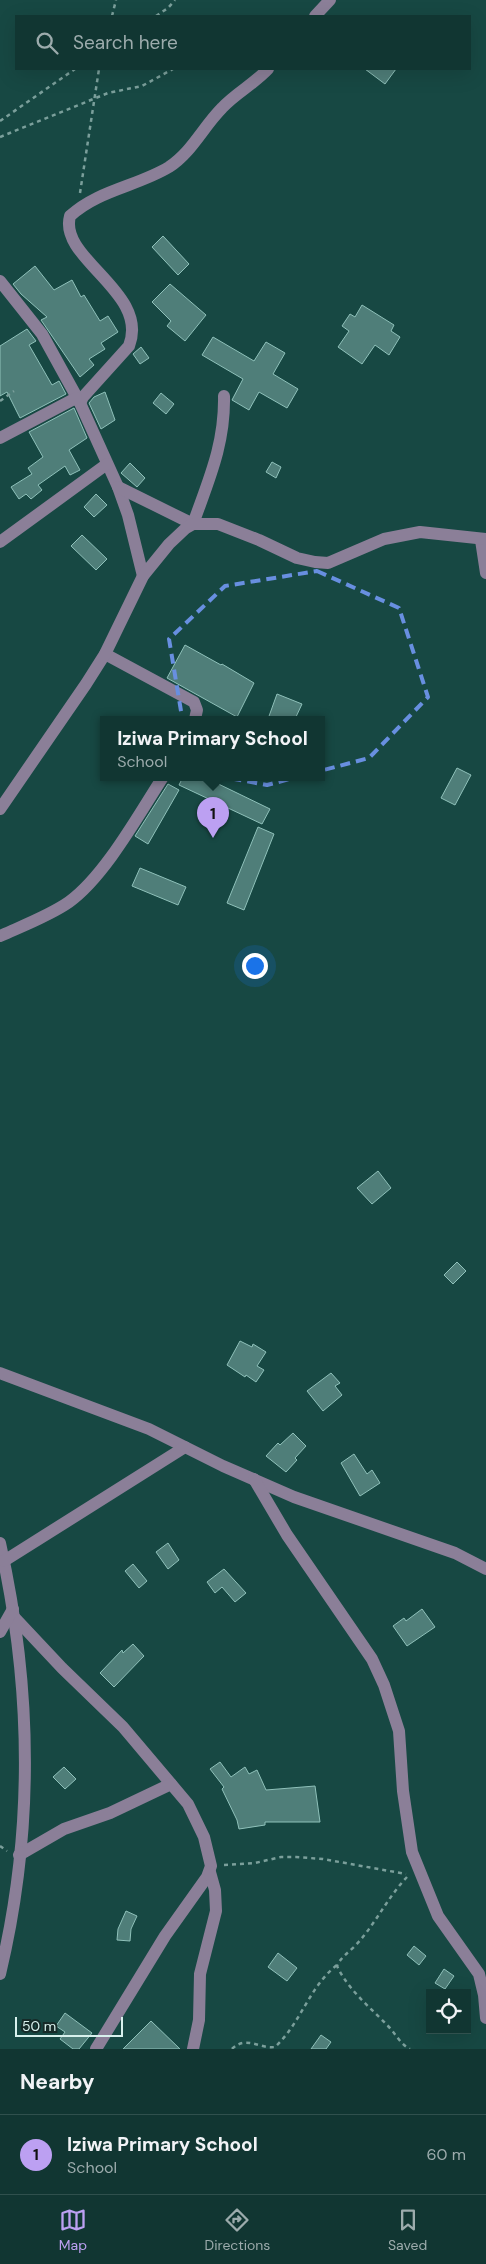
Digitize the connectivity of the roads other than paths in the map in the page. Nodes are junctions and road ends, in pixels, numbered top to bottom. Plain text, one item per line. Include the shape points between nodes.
1 (330, 0) edge
2 (316, 15) edge
3 (267, 70) edge
4 (0, 281) edge
5 (224, 396) dead end
6 (78, 400) junction
7 (0, 438) edge
8 (107, 464) junction
9 (118, 487) junction
10 (193, 524) junction
11 (484, 539) edge
12 (0, 542) edge
13 (486, 573) edge
14 (143, 576) junction
15 (104, 654) junction
16 (195, 716) edge
17 (160, 781) edge
18 (0, 809) edge
19 (0, 936) edge
20 (0, 1373) edge
21 (185, 1447) junction
22 (254, 1479) junction
23 (1, 1553) edge
24 (486, 1569) edge
25 (14, 1614) junction
26 (0, 1632) edge
27 (171, 1784) junction
28 (20, 1855) junction
29 (210, 1869) junction
30 (0, 1974) edge
31 (486, 2018) edge
32 (96, 2049) edge
33 (193, 2049) edge

1 - 2 street
3 - 6 street via 221,109 176,162 100,196 70,216 70,234 126,307 133,329 133,338 124,353
4 - 6 street via 42,334
5 - 10 street via 221,444
6 - 7 street
6 - 8 street
8 - 9 street
8 - 12 street
9 - 10 street
9 - 14 street
10 - 11 street via 218,524 297,558 328,563 384,538 420,532
10 - 14 street via 169,544
11 - 13 street
14 - 15 street
15 - 16 street via 194,702
15 - 18 street via 68,713
17 - 19 street via 100,871 78,894 68,903
20 - 21 street via 131,1422
21 - 22 street
21 - 23 street
22 - 24 street via 294,1497 455,1553
22 - 31 street via 287,1535 372,1659 384,1685 399,1731 406,1820 412,1852 438,1916 479,1974
23 - 25 street
25 - 26 street
25 - 27 street via 62,1668 124,1727
25 - 28 street via 25,1715
27 - 28 street via 110,1813 64,1829
27 - 29 street via 194,1814 204,1837
28 - 30 street via 14,1911
29 - 32 street
29 - 33 street via 216,1912 200,1974 199,2020

